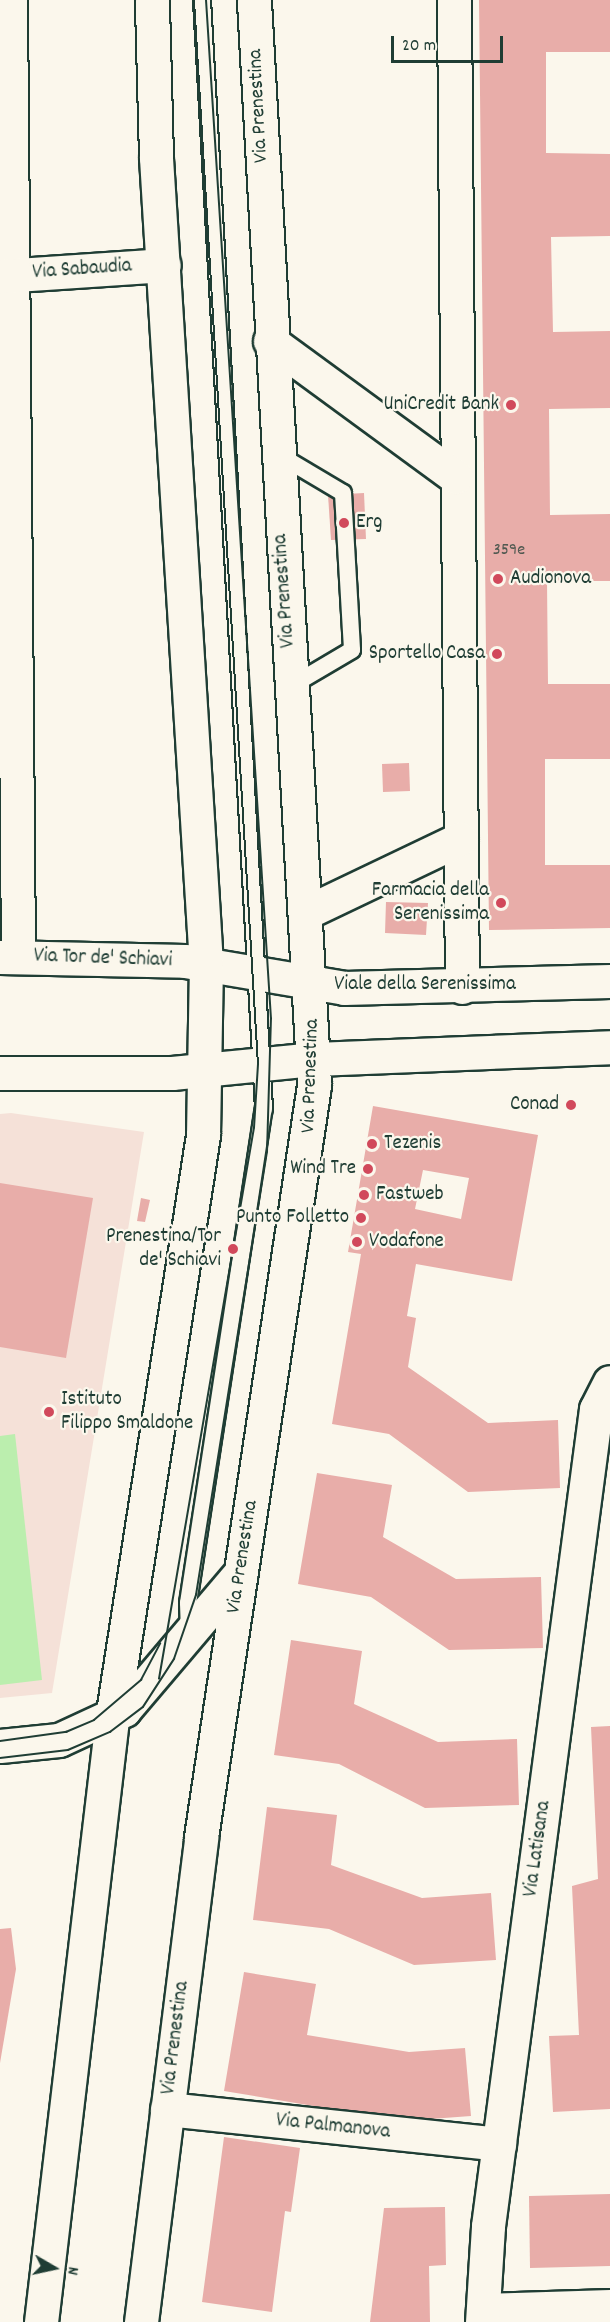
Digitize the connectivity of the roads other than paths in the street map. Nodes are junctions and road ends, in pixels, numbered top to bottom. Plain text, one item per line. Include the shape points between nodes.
1 (10, 0) edge
2 (152, 0) edge
3 (202, 0) edge
4 (254, 0) edge
5 (454, 0) edge
6 (164, 265) junction
7 (6, 275) edge
8 (270, 341) junction
9 (277, 454) junction
10 (456, 477) junction
11 (291, 686) junction
12 (460, 839) junction
13 (307, 912) junction
14 (9, 957) edge
15 (206, 964) junction
16 (260, 974) junction
17 (610, 981) edge
18 (312, 982) junction
19 (462, 987) junction
20 (610, 1047) edge
21 (315, 1059) junction
22 (264, 1065) junction
23 (206, 1072) junction
24 (0, 1073) edge
25 (610, 1382) edge
26 (240, 1573) junction
27 (185, 1642) junction
28 (112, 1719) junction
29 (0, 1746) edge
30 (167, 2109) junction
31 (499, 2144) junction
32 (610, 2306) edge
33 (483, 2316) edge
34 (41, 2322) edge
35 (141, 2322) edge

1 - 7 main road
2 - 6 main road
3 - 16 lane
4 - 8 main road, Via Prenestina
5 - 10 main road
6 - 7 main road, Via Sabaudia
6 - 15 main road
7 - 14 main road
8 - 9 main road, Via Prenestina
8 - 10 main road
9 - 11 main road, Via Prenestina
9 - 11 lane via 343,493 352,650
10 - 12 main road
11 - 13 main road, Via Prenestina
12 - 13 main road
12 - 19 main road
13 - 18 main road, Via Prenestina
14 - 15 main road, Via Tor de' Schiavi
15 - 16 main road, Viale della Serenissima
15 - 23 main road
16 - 18 main road, Viale della Serenissima
16 - 22 lane
17 - 19 main road, Viale della Serenissima
18 - 19 main road, Viale della Serenissima via 359,989
18 - 21 main road, Via Prenestina
20 - 21 main road
21 - 22 main road
21 - 26 main road, Via Prenestina via 309,1149
22 - 23 main road
22 - 27 lane via 263,1127
23 - 24 main road
23 - 28 main road via 193,1217
25 - 31 main road, Via Latisana via 596,1409
26 - 27 main road
26 - 30 main road, Via Prenestina
27 - 28 main road
28 - 29 main road via 59,1740
28 - 34 main road
30 - 31 main road, Via Palmanova
30 - 35 main road, Via Prenestina
31 - 33 main road, Via Latisana
32 - 33 main road

